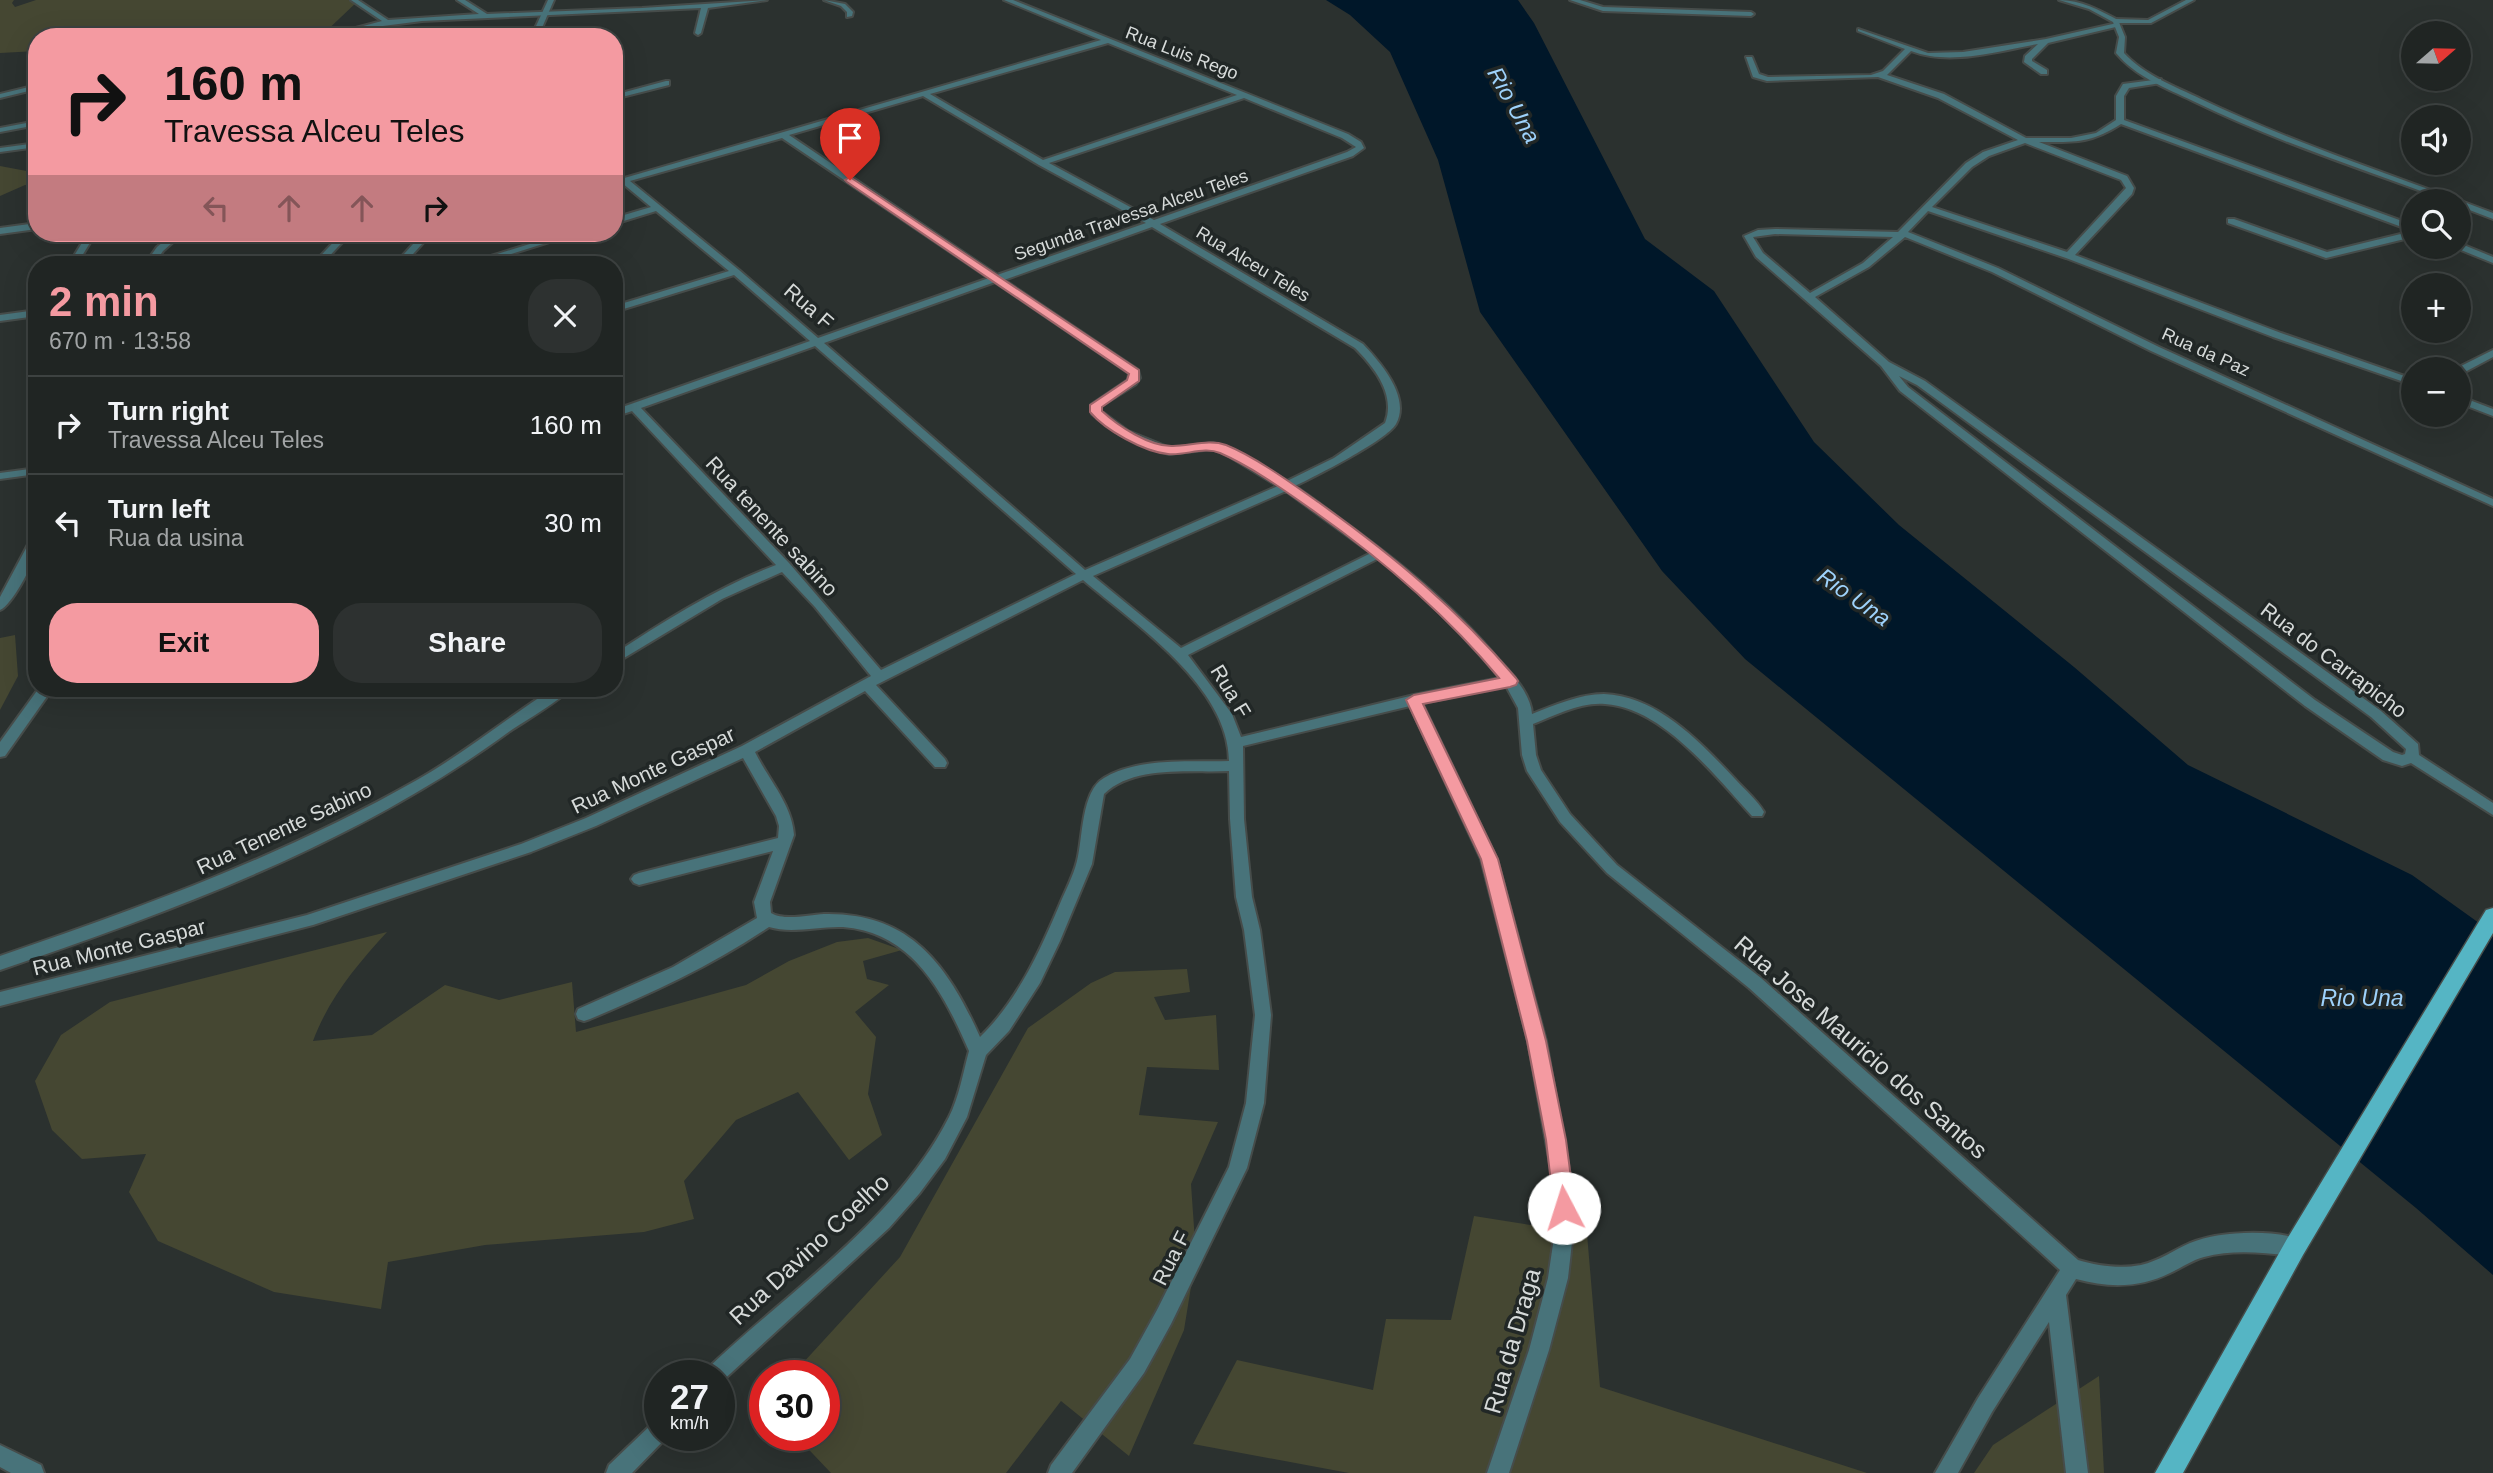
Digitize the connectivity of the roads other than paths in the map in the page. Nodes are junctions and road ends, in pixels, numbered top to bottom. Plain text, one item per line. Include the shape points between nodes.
1 (355, 0) edge
2 (460, 0) edge
3 (551, 0) edge
4 (764, 0) edge
5 (827, 0) edge
6 (1007, 0) edge
7 (1573, 0) edge
8 (2062, 0) edge
9 (2191, 0) edge
10 (698, 4) edge
11 (705, 6) junction
12 (545, 14) junction
13 (1751, 14) dead end
14 (486, 16) junction
15 (849, 16) dead end
16 (385, 20) junction
17 (2117, 23) junction
18 (357, 28) edge
19 (538, 28) edge
20 (1860, 30) dead end
21 (698, 33) dead end
22 (1107, 41) junction
23 (2046, 41) junction
24 (1908, 50) junction
25 (1749, 59) dead end
26 (2044, 72) dead end
27 (1879, 75) junction
28 (2158, 81) junction
29 (666, 83) dead end
30 (28, 89) edge
31 (924, 94) junction
32 (623, 95) edge
33 (1245, 95) junction
34 (0, 96) edge
35 (2120, 121) junction
36 (28, 125) edge
37 (0, 130) edge
38 (785, 136) junction
39 (1345, 136) joint
40 (2025, 140) junction
41 (28, 146) edge
42 (0, 150) edge
43 (1042, 163) junction
44 (623, 181) edge
45 (623, 185) edge
46 (2423, 189) edge
47 (2471, 207) edge
48 (656, 208) junction
49 (1927, 208) junction
50 (2493, 216) edge
51 (623, 217) edge
52 (2231, 221) dead end
53 (1154, 224) junction
54 (2401, 224) edge
55 (28, 227) edge
56 (0, 231) edge
57 (1903, 234) junction
58 (2401, 237) edge
59 (168, 242) edge
60 (338, 242) edge
61 (419, 242) edge
62 (544, 242) edge
63 (2471, 251) edge
64 (155, 256) edge
65 (325, 256) edge
66 (405, 256) edge
67 (497, 256) edge
68 (2069, 256) junction
69 (2493, 260) edge
70 (736, 272) junction
71 (995, 279) junction
72 (1809, 296) junction
73 (623, 306) edge
74 (28, 314) edge
75 (0, 318) edge
76 (816, 340) junction
77 (2493, 353) edge
78 (1885, 364) junction
79 (2471, 365) edge
80 (1377, 366) joint
81 (2401, 378) edge
82 (2471, 404) edge
83 (633, 406) junction
84 (623, 410) edge
85 (2493, 413) edge
86 (28, 472) edge
87 (0, 476) edge
88 (1287, 486) junction
89 (2493, 502) edge
90 (1380, 553) junction
91 (28, 557) edge
92 (785, 566) junction
93 (1084, 575) junction
94 (0, 606) edge
95 (623, 654) edge
96 (1180, 654) junction
97 (873, 681) junction
98 (1510, 681) junction
99 (40, 697) edge
100 (551, 697) edge
101 (1414, 700) junction
102 (1528, 721) junction
103 (1236, 743) junction
104 (747, 750) junction
105 (0, 752) edge
106 (2412, 757) junction
107 (940, 763) dead end
108 (1235, 766) junction
109 (2493, 810) edge
110 (1757, 812) dead end
111 (783, 843) junction
112 (639, 879) dead end
113 (2493, 916) edge
114 (768, 919) junction
115 (0, 963) edge
116 (0, 999) edge
117 (584, 1014) dead end
118 (978, 1051) junction
119 (2300, 1240) junction
120 (2072, 1268) junction
121 (2056, 1294) junction
122 (730, 1360) edge
123 (644, 1446) edge
124 (0, 1456) edge
125 (33, 1473) edge
126 (617, 1473) edge
127 (1059, 1473) edge
128 (1498, 1473) edge
129 (1947, 1473) edge
130 (2077, 1473) edge
131 (2168, 1473) edge

1 - 16 street
2 - 14 street
3 - 12 street
4 - 11 street
5 - 15 street via 843,5
6 - 22 street, Rua Luis Rego
7 - 13 street via 1603,9
8 - 17 street via 2091,8
9 - 17 street via 2149,22
10 - 11 street
10 - 12 street
11 - 21 street
12 - 14 street
12 - 19 street
14 - 16 street
16 - 18 street
17 - 23 street
17 - 28 street via 2122,37 2120,53 2130,65
20 - 24 street
22 - 31 street
22 - 33 street, Rua Luis Rego
23 - 24 street via 1963,54 1927,55
23 - 26 street via 2028,58
24 - 27 street
25 - 27 street via 1756,75 1767,79
27 - 40 street via 1947,99
28 - 35 street via 2126,86 2120,96
28 - 46 street via 2253,125
29 - 32 street
30 - 34 street
31 - 38 street
31 - 43 street, Rua Alceu Teles
33 - 39 street, Rua Luis Rego
33 - 43 street
35 - 40 street via 2098,135
35 - 54 street
36 - 37 street
38 - 44 street
38 - 71 street
39 - 53 street, Segunda Travessa Alceu Teles via 1359,144 1359,149
40 - 49 street via 1969,165
40 - 68 street via 2103,168 2129,183 2129,192
41 - 42 street
43 - 53 street, Rua Alceu Teles
45 - 48 street, Rua F
47 - 50 street
48 - 51 street
48 - 70 street, Rua F
49 - 57 street
49 - 68 street
52 - 58 street via 2326,255
53 - 71 street, Segunda Travessa Alceu Teles
53 - 80 street, Rua Alceu Teles via 1348,339
55 - 56 street
57 - 72 street via 1866,265
57 - 72 street via 1785,232 1748,236 1759,255
57 - 89 street, Rua da Paz via 1995,270 2155,349
59 - 64 street
60 - 65 street
61 - 66 street
62 - 67 street
63 - 69 street
68 - 81 street
70 - 73 street
70 - 76 street, Rua F
71 - 76 street, Segunda Travessa Alceu Teles
71 - 88 street, Rua Jose Mauricio dos Santos via 1134,372 1132,382 1096,405 1096,412 1106,422 1169,451 1221,448
72 - 78 street
74 - 75 street
76 - 83 street, Segunda Travessa Alceu Teles
76 - 93 street, Rua F
77 - 79 street
78 - 106 street, Rua do Carrapicho via 1921,383 2292,651 2403,736 2413,748
78 - 106 street via 1904,389 2310,703 2388,756 2402,761
80 - 88 street, Rua Monte Gaspar via 1395,403 1390,425 1338,460
82 - 85 street
83 - 84 street, Segunda Travessa Alceu Teles
83 - 92 street, Rua tenente sabino
86 - 87 street
88 - 90 street, Rua Jose Mauricio dos Santos
88 - 93 street, Rua Monte Gaspar
90 - 96 street
90 - 98 street, Rua Jose Mauricio dos Santos via 1455,619
91 - 94 street
92 - 95 street, Rua Tenente Sabino via 714,597
92 - 97 street, Rua tenente sabino via 819,604
93 - 96 street, Rua F
93 - 97 street, Rua Monte Gaspar
96 - 103 street, Rua F via 1227,717
97 - 104 street, Rua Monte Gaspar
97 - 107 street, Rua tenente sabino
98 - 101 street
98 - 102 street, Rua Jose Mauricio dos Santos
99 - 105 street
100 - 115 street, Rua Tenente Sabino via 426,782 352,821 185,897
101 - 103 street
101 - 128 street, Rua da Draga via 1489,859 1537,1041 1564,1192 1558,1278
102 - 110 street via 1590,700 1629,702 1672,729
102 - 120 street, Rua Jose Mauricio dos Santos via 1534,771 1565,818 1612,869 1755,983
103 - 108 street, Rua F
104 - 111 street via 786,817
104 - 116 street, Rua Monte Gaspar via 592,822 379,898
106 - 109 street
108 - 118 street via 1126,774 1102,785 1084,864 1052,941 1003,1026
108 - 127 street, Rua F via 1244,897 1263,1015 1255,1103 1238,1168 1164,1317 1137,1366
111 - 112 street
111 - 114 street via 762,902 761,910
113 - 119 main road
114 - 117 street via 709,956
114 - 118 street via 855,922 892,935 919,952 945,980
118 - 122 street, Rua Davino Coelho via 957,1119 905,1198
119 - 120 street via 2221,1244 2185,1253 2141,1274 2107,1276
119 - 131 main road
120 - 121 street
121 - 129 street
121 - 130 street
123 - 126 street
124 - 125 street

